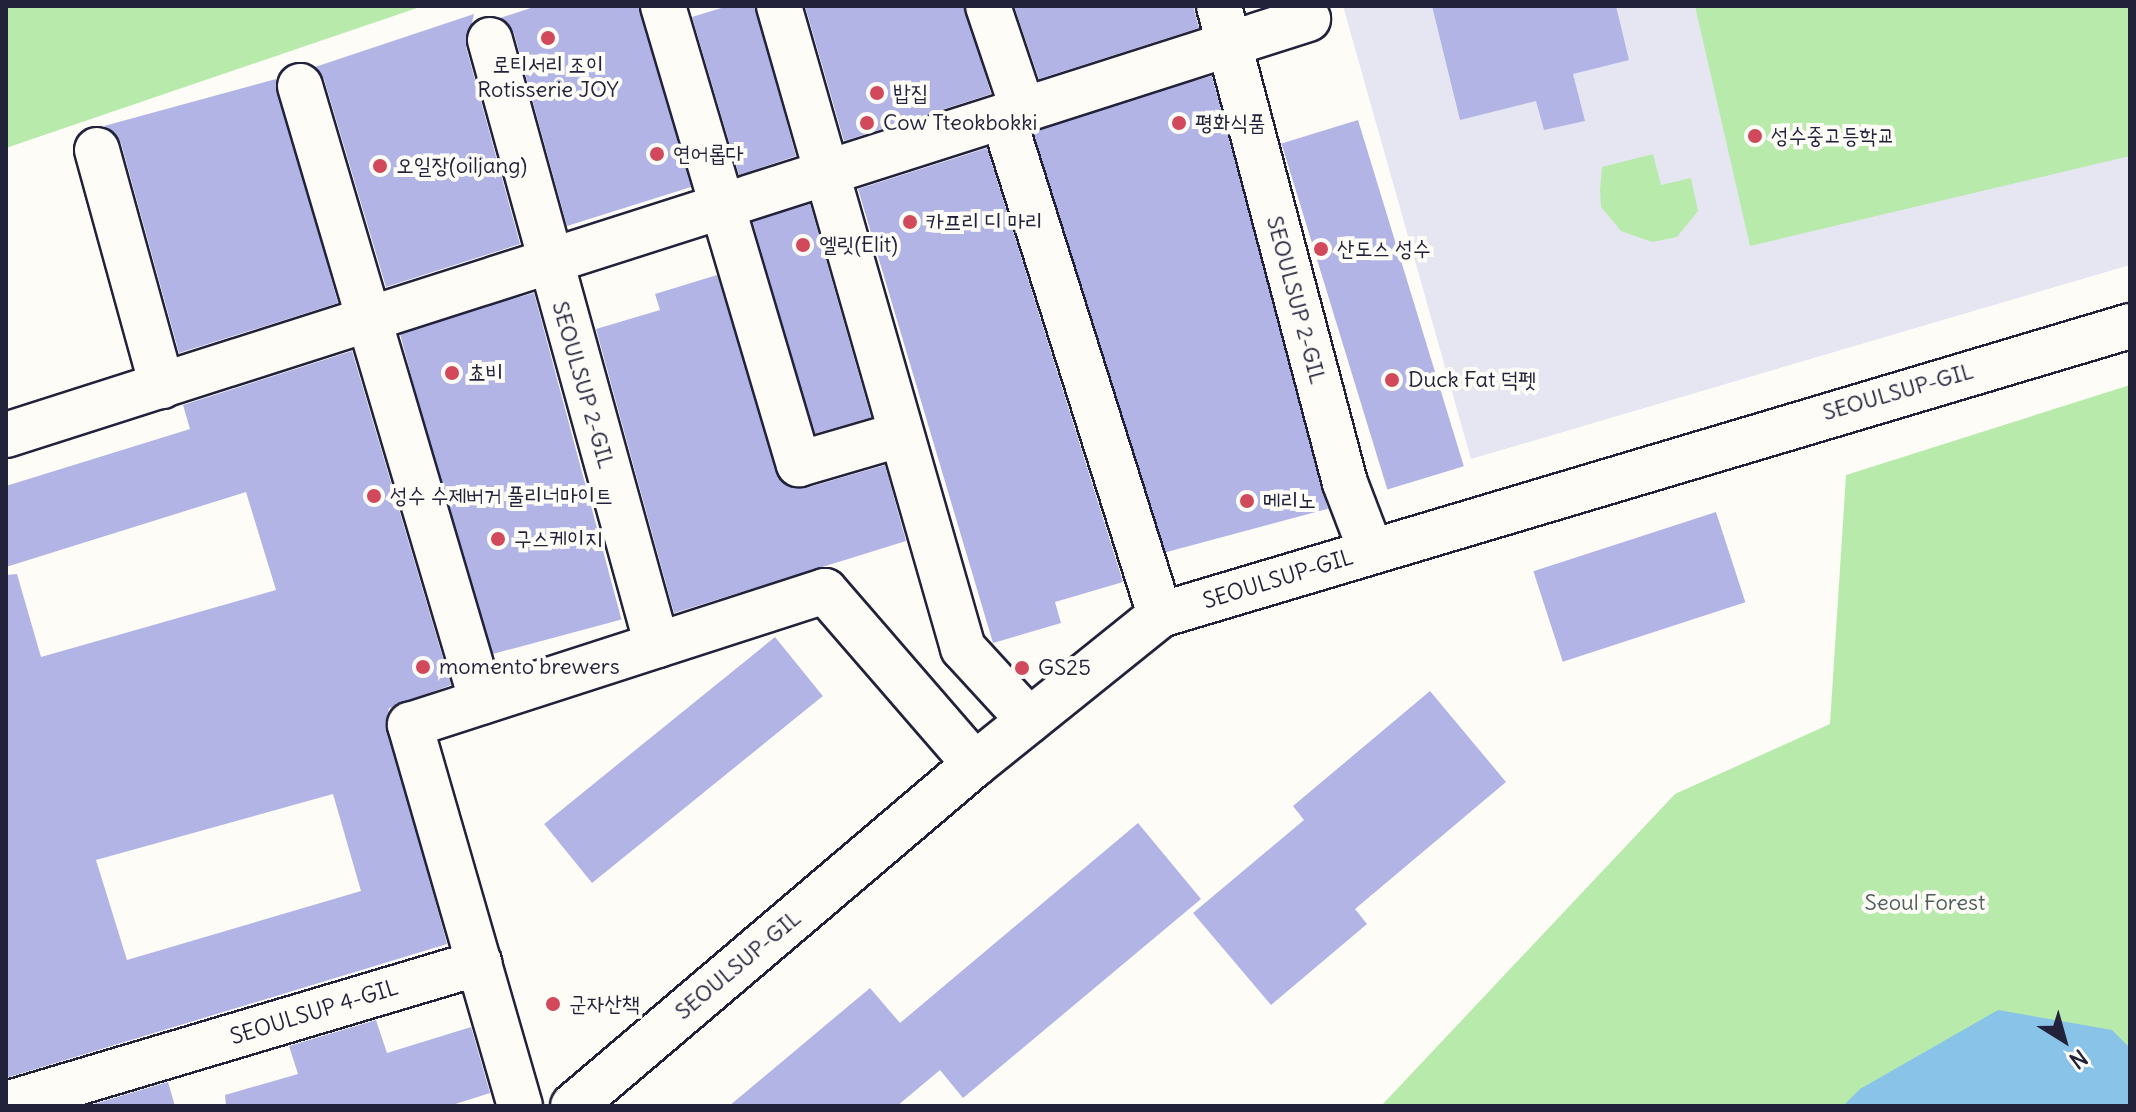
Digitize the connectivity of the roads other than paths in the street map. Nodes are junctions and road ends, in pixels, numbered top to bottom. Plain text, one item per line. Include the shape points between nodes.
1 (663, 6) edge
2 (779, 6) edge
3 (988, 6) edge
4 (1308, 19) dead end
5 (1224, 26) edge
6 (490, 40) dead end
7 (300, 86) dead end
8 (1013, 113) junction
9 (97, 150) dead end
10 (827, 170) junction
11 (726, 206) junction
12 (548, 262) junction
13 (370, 320) junction
14 (2130, 326) edge
15 (162, 386) junction
16 (6, 435) edge
17 (899, 435) junction
18 (1371, 551) junction
19 (1160, 615) junction
20 (657, 645) junction
21 (482, 702) junction
22 (1029, 720) junction
23 (975, 764) junction
24 (479, 963) junction
25 (6, 1104) edge
26 (520, 1106) edge
27 (573, 1106) edge

1 - 11 street
2 - 10 street
3 - 8 street
4 - 5 street
5 - 8 street
5 - 18 street, SEOULSUP 2-GIL via 1345,483
6 - 12 street, SEOULSUP 2-GIL
7 - 13 street
8 - 10 street
8 - 19 street
9 - 15 street
10 - 11 street
10 - 17 street
11 - 12 street
11 - 17 street via 799,464
12 - 13 street
12 - 20 street, SEOULSUP 2-GIL
13 - 15 street
13 - 21 street
14 - 18 street, SEOULSUP-GIL
15 - 16 street
17 - 22 street via 963,648
18 - 19 street, SEOULSUP-GIL
19 - 22 street, SEOULSUP-GIL
20 - 21 street
20 - 23 street via 825,591
21 - 24 street via 410,725
22 - 23 street, SEOULSUP-GIL
23 - 27 street, SEOULSUP-GIL
24 - 25 street, SEOULSUP 4-GIL
24 - 26 street

